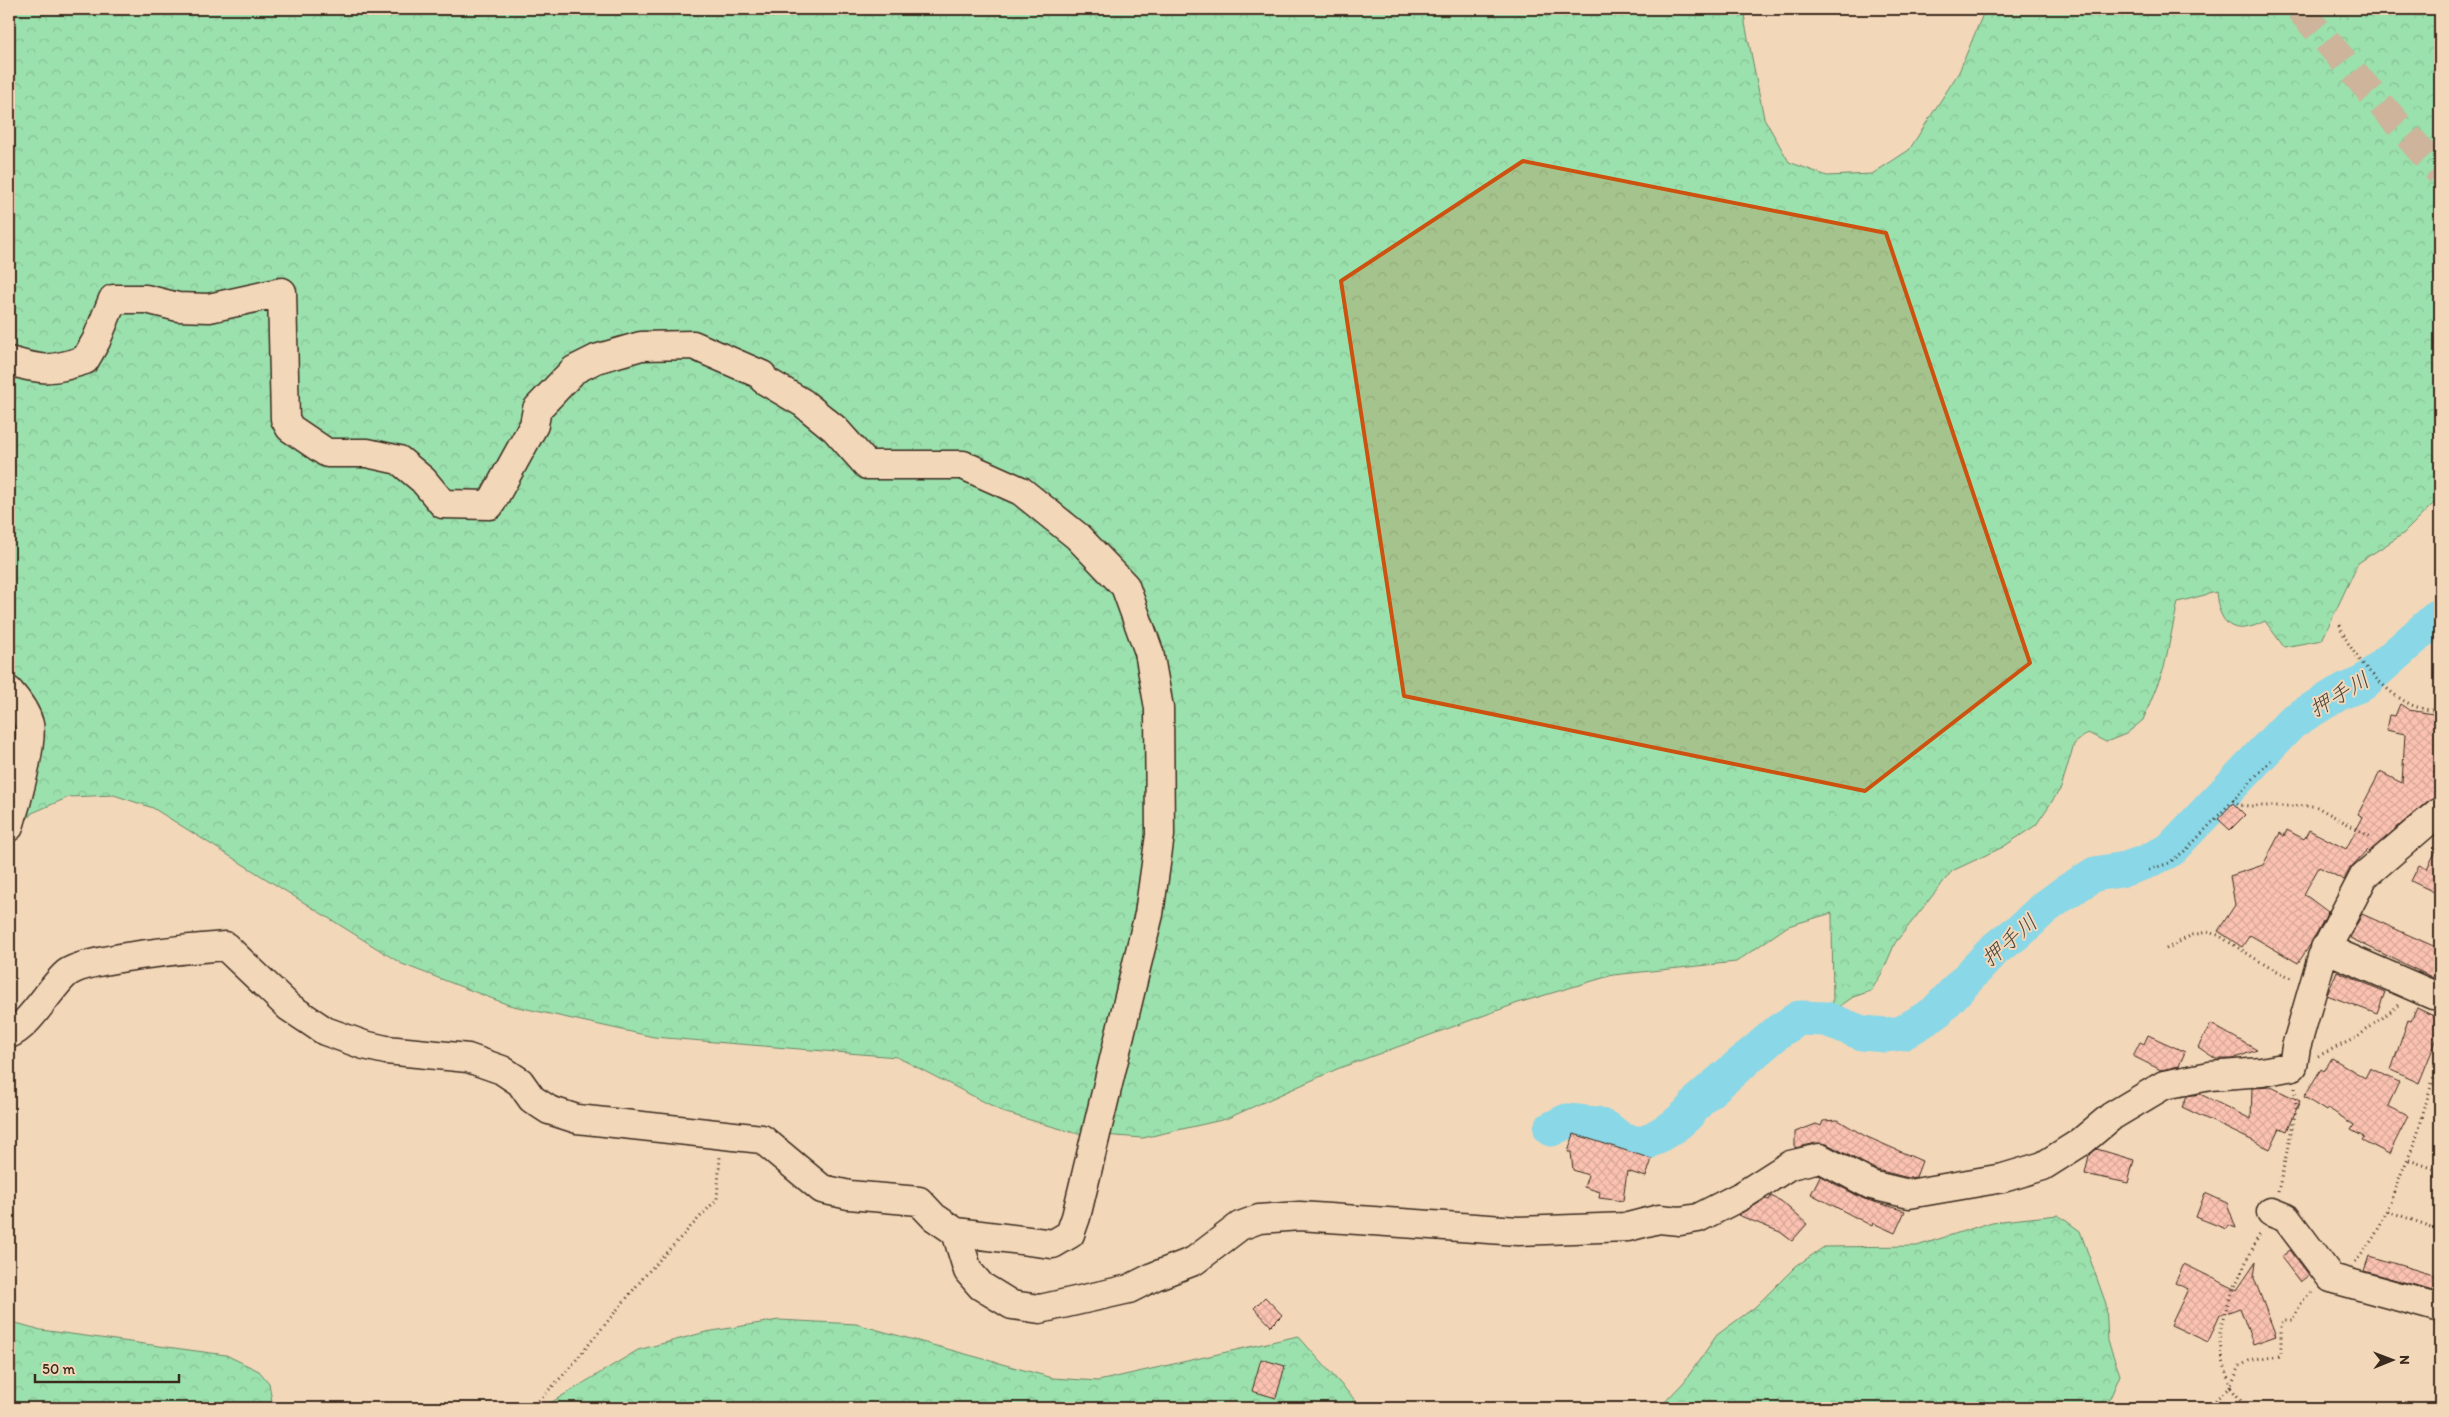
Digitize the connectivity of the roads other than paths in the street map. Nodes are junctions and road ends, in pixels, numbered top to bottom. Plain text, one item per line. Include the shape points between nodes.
1 (9, 361) edge
2 (9, 691) edge
3 (2440, 811) edge
4 (9, 827) edge
5 (2325, 948) junction
6 (2433, 995) dead end
7 (9, 1034) edge
8 (2271, 1212) road end
9 (956, 1232) junction
10 (2440, 1308) edge

1 - 9 street via 48,369 85,360 113,298 209,308 282,292 285,419 290,428 327,453 367,454 399,460 444,504 490,506 534,425 537,409 574,370 596,359 641,346 693,345 762,375 764,380 803,403 835,429 866,465 963,465 1021,491 1077,536 1125,586 1149,652 1159,708 1160,834 1149,914 1070,1234 1054,1244
2 - 4 street via 25,712 30,726 26,764
3 - 5 street via 2364,876
5 - 6 street
5 - 9 street via 2293,1066 2164,1085 2112,1116 2081,1142 2044,1166 2003,1178 1909,1194 1872,1185 1820,1158 1790,1165 1698,1218 1680,1221 1659,1219 1628,1226 1518,1231 1276,1216 1240,1226 1194,1261 1128,1289 1040,1308 1012,1305 981,1286 968,1271
7 - 9 street via 29,1018 67,973 85,965 180,949 225,946 288,1007 326,1031 386,1050 468,1058 502,1070 520,1082 532,1099 550,1110 577,1119 762,1139 822,1189 849,1195 919,1201 934,1217
8 - 10 street via 2286,1218 2331,1278

